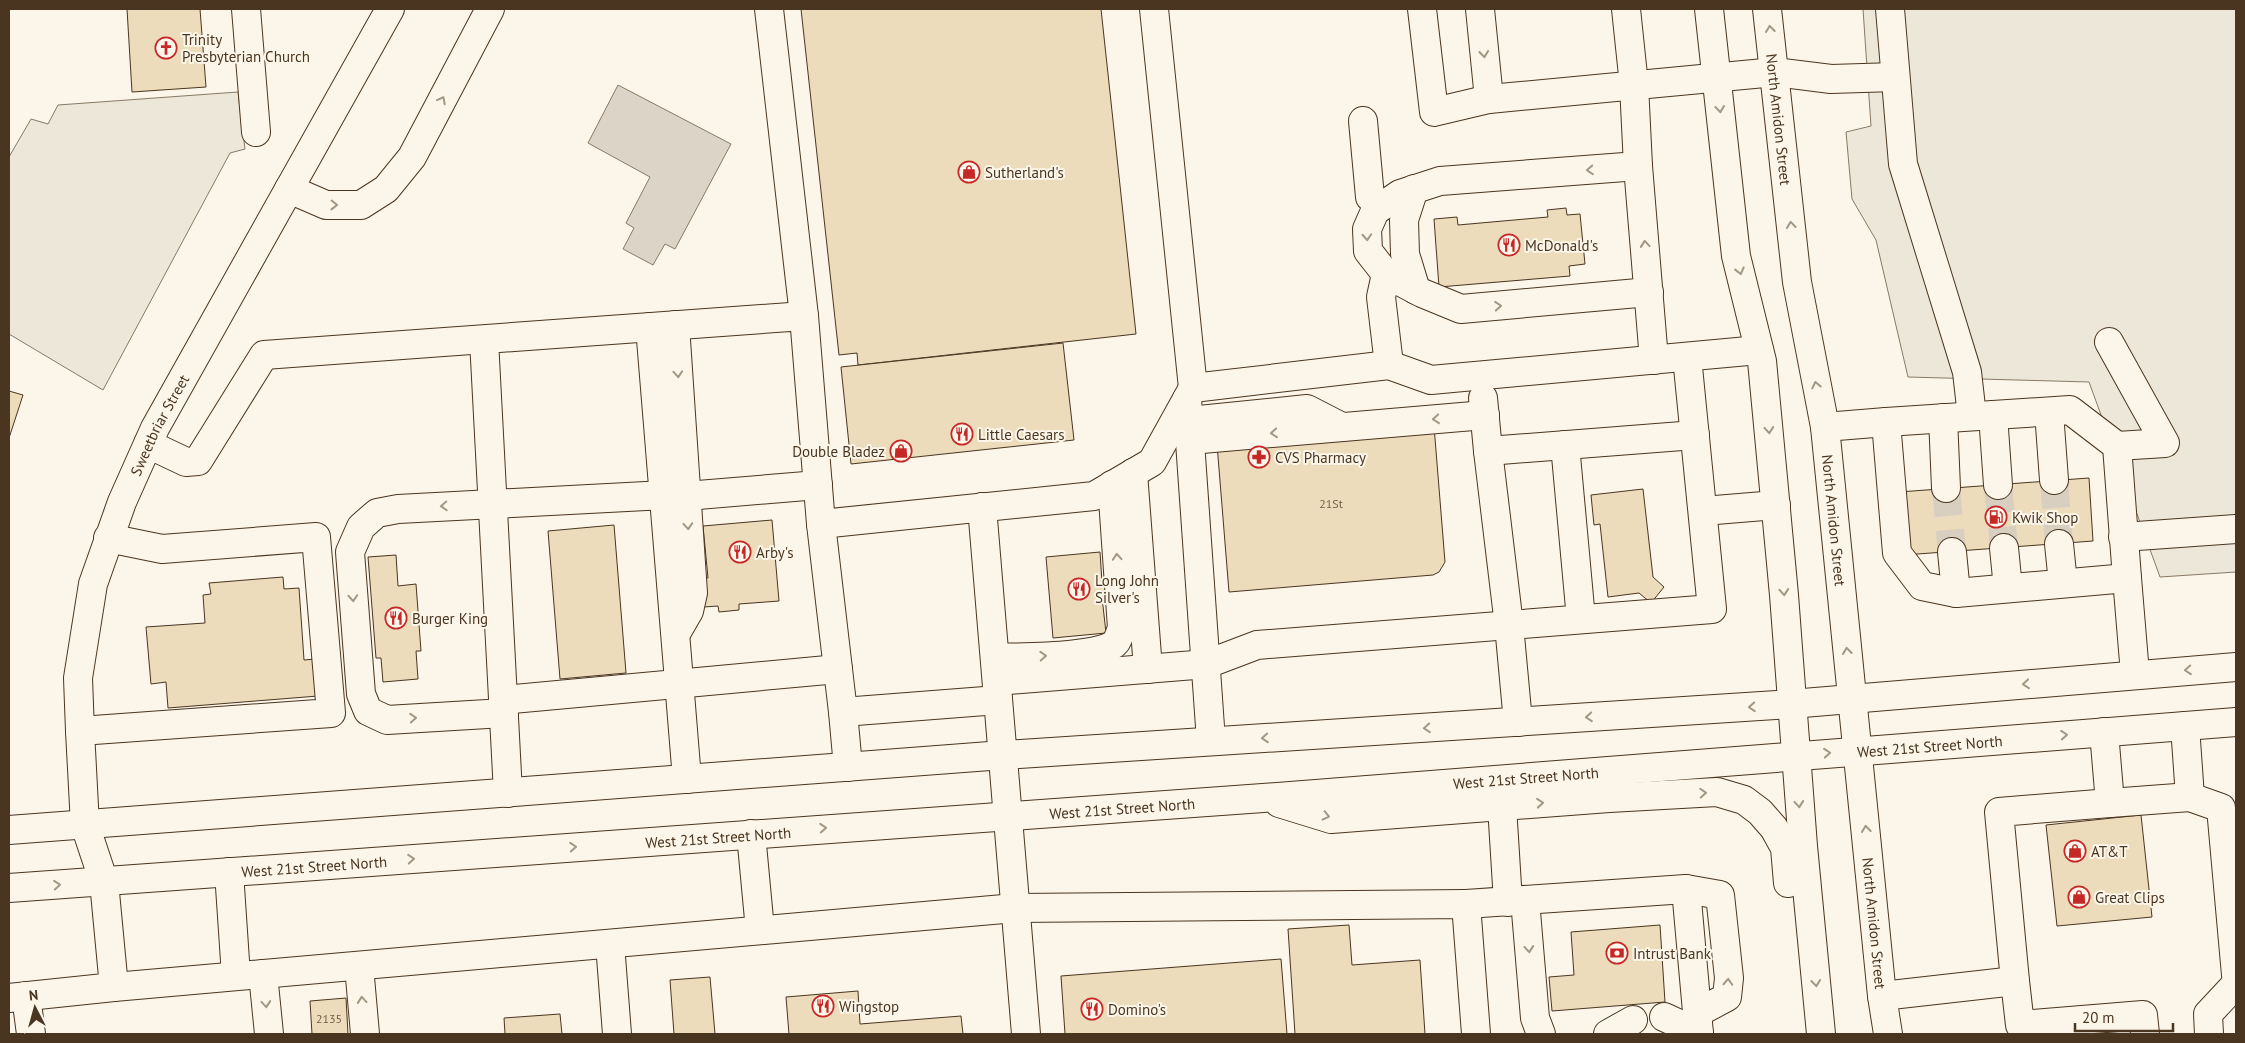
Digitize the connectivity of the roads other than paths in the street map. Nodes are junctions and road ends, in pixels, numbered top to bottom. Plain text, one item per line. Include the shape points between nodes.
1 (246, 9) edge
2 (390, 9) edge
3 (490, 9) edge
4 (769, 9) edge
5 (1154, 9) edge
6 (1422, 9) edge
7 (1480, 9) edge
8 (1626, 9) edge
9 (1709, 9) edge
10 (1767, 9) edge
11 (1890, 9) edge
12 (1775, 72) junction
13 (1895, 77) junction
14 (1716, 78) junction
15 (1634, 85) junction
16 (1489, 100) junction
17 (1363, 121) dead end
18 (256, 132) dead end
19 (1638, 166) junction
20 (289, 189) junction
21 (1414, 189) junction
22 (1370, 197) dead end
23 (1386, 274) junction
24 (1416, 290) junction
25 (1649, 292) junction
26 (804, 316) junction
27 (662, 326) junction
28 (484, 340) junction
29 (2109, 342) dead end
30 (1760, 350) junction
31 (1687, 357) junction
32 (1654, 360) junction
33 (1389, 365) junction
34 (1482, 375) junction
35 (1190, 412) junction
36 (2049, 412) junction
37 (1485, 415) junction
38 (1983, 415) junction
39 (1943, 418) junction
40 (1886, 422) junction
41 (1825, 428) junction
42 (1695, 434) junction
43 (148, 444) junction
44 (1565, 445) junction
45 (2117, 446) junction
46 (1488, 451) junction
47 (1123, 479) junction
48 (2054, 480) tunnel mouth
49 (818, 485) junction
50 (1998, 485) tunnel mouth
51 (1946, 488) tunnel mouth
52 (676, 495) junction
53 (493, 504) junction
54 (1776, 505) junction
55 (982, 507) junction
56 (1702, 511) junction
57 (821, 524) junction
58 (2236, 529) edge
59 (2123, 537) junction
60 (108, 538) junction
61 (2059, 544) tunnel mouth
62 (2004, 548) tunnel mouth
63 (1952, 552) tunnel mouth
64 (2127, 578) junction
65 (2063, 583) junction
66 (2008, 588) junction
67 (1956, 593) junction
68 (1581, 619) junction
69 (1509, 624) junction
70 (1207, 664) junction
71 (2236, 667) edge
72 (1148, 668) junction
73 (838, 669) junction
74 (2135, 674) junction
75 (996, 680) junction
76 (680, 684) junction
77 (1853, 699) junction
78 (1791, 704) junction
79 (504, 706) junction
80 (843, 712) junction
81 (1518, 722) junction
82 (2236, 722) edge
83 (2185, 726) junction
84 (80, 731) junction
85 (2104, 732) junction
86 (1211, 741) junction
87 (1858, 751) junction
88 (1003, 755) junction
89 (1795, 756) junction
90 (848, 767) junction
91 (687, 779) junction
92 (508, 792) junction
93 (2190, 797) junction
94 (1263, 798) junction
95 (2110, 803) junction
96 (1502, 806) junction
97 (2229, 807) edge
98 (1008, 815) junction
99 (85, 824) junction
100 (9, 830) edge
101 (751, 834) junction
102 (229, 872) junction
103 (104, 882) junction
104 (9, 888) edge
105 (1517, 901) junction
106 (1466, 904) junction
107 (1015, 908) junction
108 (760, 930) junction
109 (610, 944) junction
110 (1812, 946) junction
111 (360, 966) junction
112 (263, 974) junction
113 (2236, 975) edge
114 (236, 976) junction
115 (2015, 981) junction
116 (2236, 984) edge
117 (114, 987) junction
118 (1882, 996) junction
119 (18, 997) edge
120 (1664, 1017) dead end
121 (1633, 1020) dead end
122 (1697, 1030) edge
123 (2017, 1030) edge
124 (31, 1034) edge
125 (268, 1034) edge
126 (365, 1034) edge
127 (617, 1034) edge
128 (1026, 1034) edge
129 (1476, 1034) edge
130 (1541, 1034) edge
131 (1608, 1034) edge
132 (1821, 1034) edge
133 (1888, 1034) edge
134 (2144, 1034) edge
135 (2210, 1034) edge

1 - 18 main road
2 - 20 main road, Sweetbriar Street
20 -> 3 main road via 326,205 361,205 386,188 412,157
4 - 26 main road
5 - 35 main road
6 - 16 main road via 1434,112
7 -> 16 main road
8 - 15 main road
9 - 14 main road
12 -> 10 main road, North Amidon Street
11 - 13 main road
12 - 13 main road via 1831,79
12 - 14 main road
41 -> 12 main road, North Amidon Street via 1796,282
13 - 38 main road via 1903,164
14 - 15 main road
14 -> 30 main road via 1736,256
15 - 16 main road
15 - 19 main road
17 - 22 main road
19 -> 21 main road via 1440,181
25 -> 19 main road
20 - 43 main road, Sweetbriar Street
21 -> 23 main road via 1400,194 1375,211 1367,229 1368,251
21 - 24 main road via 1404,220 1405,254
23 - 24 main road
23 - 33 main road via 1381,297
24 -> 25 main road via 1461,309
25 - 32 main road
26 - 27 main road
26 - 49 main road
27 - 28 main road
27 - 52 main road
28 - 43 main road via 264,356 198,461 186,462
28 - 53 main road
29 - 45 main road via 2165,442
30 - 31 main road
30 -> 54 main road
31 - 32 main road
31 - 42 main road
32 - 34 main road
33 - 34 main road via 1431,380
33 - 35 main road
34 - 37 main road
37 -> 35 main road via 1342,427 1306,409
35 - 47 main road via 1152,462
35 - 70 main road
36 - 38 main road
36 - 45 main road via 2070,410
36 - 48 main road
37 - 46 main road
38 - 39 main road
38 - 50 main road
39 - 40 main road
39 - 51 main road
40 - 41 main road
40 - 67 main road via 1897,553 1922,586
77 -> 41 main road, North Amidon Street
42 - 44 main road
42 - 56 main road
43 - 60 main road, Sweetbriar Street
44 - 46 main road
44 - 68 main road
45 - 59 main road
46 - 69 main road
47 - 55 main road via 1094,496
47 - 72 main road
75 -> 47 main road via 1103,650 1116,643 1122,628
49 - 52 main road
49 - 57 main road
52 - 53 main road
52 - 76 main road via 676,633
53 - 79 main road
53 -> 79 main road via 377,513 361,527 350,552 361,694 368,711 387,720
54 - 56 main road
54 -> 78 main road
55 - 57 main road
55 - 75 main road
56 - 68 main road via 1712,609
57 - 73 main road
58 - 59 main road
59 - 64 main road
60 - 84 main road, Sweetbriar Street via 93,584 78,678
60 - 84 main road via 162,549 316,537 331,713
61 - 65 main road
62 - 66 main road
63 - 67 main road
64 - 65 main road
64 - 74 main road
65 - 66 main road
66 - 67 main road
68 - 69 main road
69 - 70 main road via 1257,644
69 - 81 main road
70 - 72 main road
70 - 86 main road
71 -> 74 main road
72 - 75 main road
73 - 76 main road
73 - 80 main road
74 -> 77 main road
75 - 80 main road
75 - 88 main road
76 - 79 main road
76 - 91 main road
77 - 78 main road
77 - 87 main road, North Amidon Street
78 -> 81 main road
78 - 89 main road
79 - 92 main road
80 - 90 main road
81 -> 86 main road
82 - 83 main road, West 21st Street North
83 - 85 main road, West 21st Street North
83 - 93 main road
84 - 99 main road, Sweetbriar Street
87 -> 85 main road, West 21st Street North
85 - 95 main road
86 - 88 main road
89 -> 87 main road, West 21st Street North
118 -> 87 main road, North Amidon Street
88 - 90 main road
88 - 98 main road
89 - 94 main road, West 21st Street North
89 -> 110 main road
90 - 91 main road
91 - 92 main road
92 - 99 main road
93 - 95 main road
93 - 97 main road
94 -> 96 main road via 1331,819
94 - 98 main road, West 21st Street North
95 - 115 main road via 1999,812
96 - 105 main road
96 -> 110 main road via 1717,792 1744,800 1774,828 1785,848 1793,928
97 - 113 main road
101 -> 98 main road, West 21st Street North
98 - 107 main road
99 - 100 main road
99 - 103 main road, Sweetbriar Street
102 -> 101 main road, West 21st Street North
101 - 108 main road
102 - 103 main road, West 21st Street North
102 - 114 main road
104 -> 103 main road, West 21st Street North
103 - 117 main road, Sweetbriar Street
105 - 106 main road
105 - 122 main road via 1686,889
105 -> 130 main road via 1535,1018
106 - 107 main road
106 - 129 main road
107 - 108 main road
107 - 128 main road
108 - 109 main road
109 - 111 main road
109 - 127 main road
110 -> 132 main road
111 - 112 main road
126 -> 111 main road
112 - 114 main road
112 -> 125 main road
114 - 117 main road
115 - 118 main road
115 - 123 main road
116 - 135 main road via 2208,1014
117 - 119 main road
118 - 133 main road, North Amidon Street
119 - 124 main road
120 - 122 main road
121 - 131 main road
123 - 134 main road via 2143,1015

